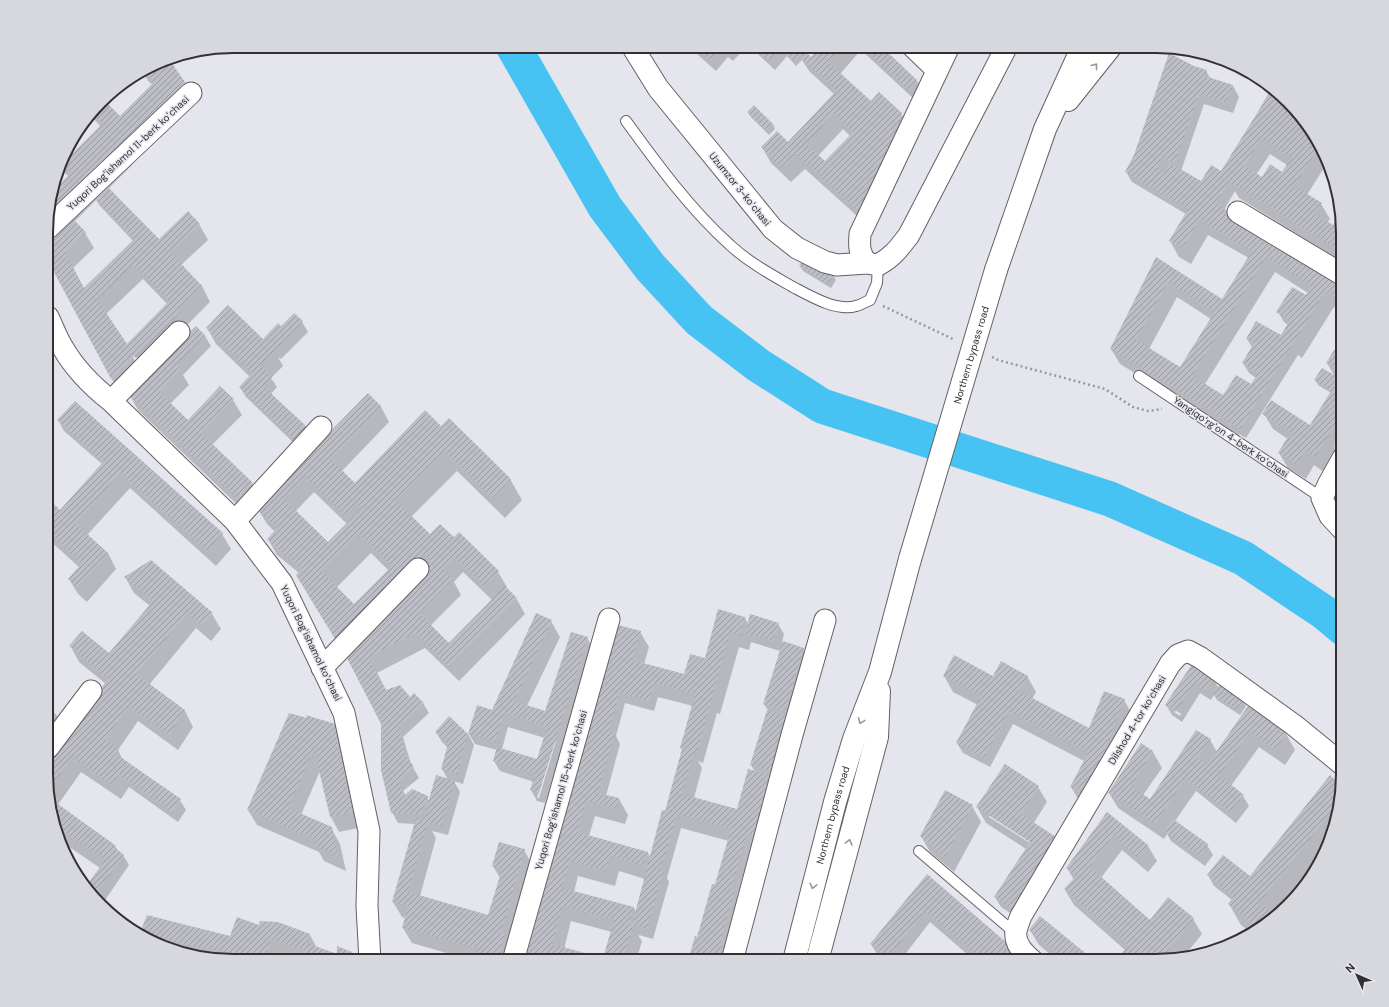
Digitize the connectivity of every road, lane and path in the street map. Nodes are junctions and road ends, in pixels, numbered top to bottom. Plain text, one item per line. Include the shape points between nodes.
1 (636, 53) edge
2 (919, 53) edge
3 (946, 53) edge
4 (1003, 53) edge
5 (1064, 53) edge
6 (1080, 53) edge
7 (1105, 53) edge
8 (937, 70) junction
9 (191, 93) dead end
10 (626, 122) dead end
11 (1045, 129) junction
12 (1238, 212) dead end
13 (53, 223) edge
14 (873, 264) junction
15 (1336, 271) edge
16 (870, 300) junction
17 (53, 328) edge
18 (179, 332) dead end
19 (955, 340) dead end
20 (991, 357) dead end
21 (1139, 376) dead end
22 (1176, 400) junction
23 (111, 401) junction
24 (321, 427) dead end
25 (1336, 470) edge
26 (1322, 498) junction
27 (234, 521) junction
28 (1336, 522) edge
29 (418, 569) dead end
30 (609, 619) dead end
31 (826, 620) dead end
32 (322, 668) junction
33 (880, 672) junction
34 (91, 691) dead end
35 (53, 741) edge
36 (1336, 759) edge
37 (919, 851) dead end
38 (1015, 933) junction
39 (370, 954) edge
40 (515, 954) edge
41 (734, 954) edge
42 (796, 954) edge
43 (820, 954) edge
44 (1026, 954) edge

1 - 14 street, Uzumzor 3-koʻchasi via 658,88 773,230 797,248 825,262 837,265
2 - 8 street
3 - 8 street
4 - 14 street via 909,235 894,254
5 - 11 main road
6 - 11 main road, Northern bypass road
11 -> 7 main road
8 - 14 street via 860,234 859,249 862,257
9 - 13 street, Yuqori Bogʻishamol 11-berk koʻchasi
10 - 16 lane via 696,211 731,246 770,274 811,297 836,306 855,307
11 - 33 main road, Northern bypass road, bridge via 996,270 910,559
12 - 15 street
14 - 16 lane via 877,284
16 - 19 path
17 - 23 street, Yuqori Bogʻishamol koʻchasi via 74,364 96,390
18 - 23 street
20 - 22 path via 1105,389 1133,407 1148,411 1161,409
21 - 22 lane, Yangiqoʻrgʻon 4-berk koʻchasi
22 - 26 lane, Yangiqoʻrgʻon 4-berk koʻchasi
23 - 27 street, Yuqori Bogʻishamol koʻchasi
24 - 27 street
25 - 26 street
26 - 28 street
27 - 32 street, Yuqori Bogʻishamol koʻchasi via 282,583
29 - 32 street
30 - 40 street, Yuqori Bogʻishamol 15-berk koʻchasi
31 - 41 street via 792,735
32 - 39 street, Yuqori Bogʻishamol koʻchasi via 344,712 369,831 367,906
33 -> 42 main road, Northern bypass road via 854,738
43 -> 33 main road, Northern bypass road via 877,737
34 - 35 street
36 - 38 street, Dilshod 4-tor koʻchasi via 1294,725 1201,658 1188,651 1178,654 1021,916
37 - 38 lane
38 - 44 street via 1018,944

